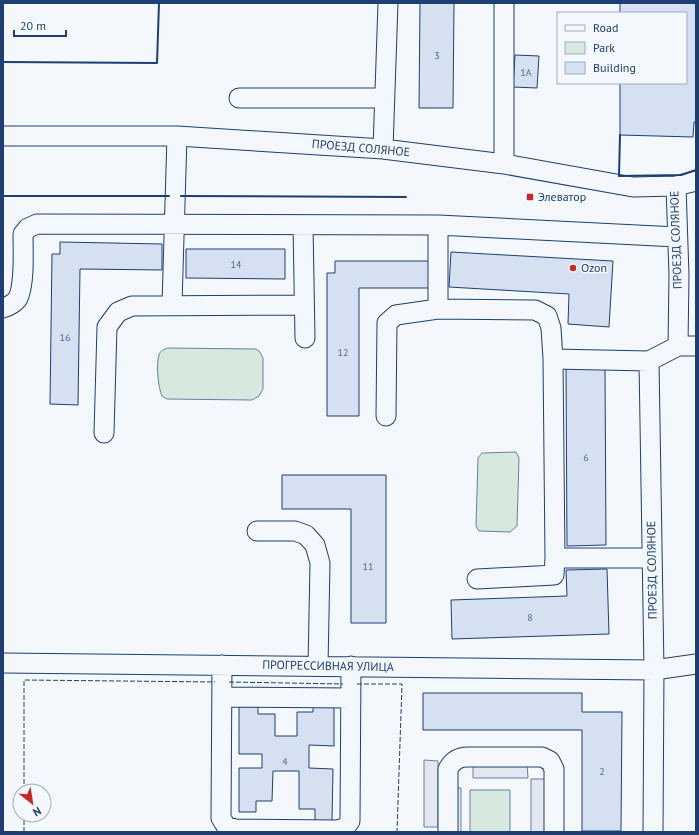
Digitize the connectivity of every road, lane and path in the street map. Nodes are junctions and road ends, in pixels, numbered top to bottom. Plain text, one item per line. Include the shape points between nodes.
1 (388, 3) edge
2 (504, 3) edge
3 (239, 98) dead end
4 (385, 98) junction
5 (3, 136) edge
6 (177, 136) junction
7 (383, 149) junction
8 (504, 164) junction
9 (696, 181) edge
10 (676, 186) junction
11 (174, 225) junction
12 (303, 225) junction
13 (438, 225) junction
14 (677, 237) junction
15 (172, 305) junction
16 (304, 305) junction
17 (3, 308) edge
18 (438, 308) junction
19 (304, 338) dead end
20 (687, 346) edge
21 (553, 358) junction
22 (649, 361) junction
23 (386, 416) dead end
24 (104, 433) dead end
25 (257, 531) dead end
26 (555, 558) junction
27 (652, 558) junction
28 (477, 579) dead end
29 (3, 663) edge
30 (696, 664) edge
31 (222, 665) junction
32 (318, 666) junction
33 (351, 666) junction
34 (654, 670) junction
35 (222, 697) junction
36 (351, 698) junction
37 (448, 832) edge
38 (554, 832) edge
39 (653, 832) edge

1 - 4 street
2 - 8 street
3 - 4 street
4 - 7 street
5 - 6 street, ПРОЕЗД СОЛЯНОЕ
6 - 7 street, ПРОЕЗД СОЛЯНОЕ
6 - 11 street
7 - 8 street, ПРОЕЗД СОЛЯНОЕ
8 - 10 street, ПРОЕЗД СОЛЯНОЕ via 633,187
9 - 10 street
10 - 14 street, ПРОЕЗД СОЛЯНОЕ
11 - 12 street
11 - 15 street
11 - 17 street via 37,224 28,228 23,234 22,288 18,299
12 - 13 street
12 - 16 street
13 - 14 street
13 - 18 street
14 - 20 street, ПРОЕЗД СОЛЯНОЕ via 678,275
15 - 16 street
15 - 24 street via 132,306 118,312 108,327
16 - 19 street
18 - 21 street via 535,310 547,316 551,328
18 - 23 street via 396,315 387,323
20 - 22 street, ПРОЕЗД СОЛЯНОЕ
21 - 22 street
21 - 26 street
22 - 27 street, ПРОЕЗД СОЛЯНОЕ
25 - 32 street via 295,531 306,535 315,545 320,563
26 - 27 street
26 - 28 street via 554,575
27 - 34 street, ПРОЕЗД СОЛЯНОЕ
29 - 31 street, ПРОГРЕССИВНАЯ УЛИЦА
30 - 34 street, ПРОГРЕССИВНАЯ УЛИЦА
31 - 32 street, ПРОГРЕССИВНАЯ УЛИЦА
31 - 35 street
32 - 33 street, ПРОГРЕССИВНАЯ УЛИЦА
33 - 34 street, ПРОГРЕССИВНАЯ УЛИЦА
33 - 36 street
34 - 39 street, ПРОЕЗД СОЛЯНОЕ
35 - 36 street
35 - 36 street via 221,818 226,826 235,829 337,830 345,828 350,821
37 - 38 street via 448,769 454,761 468,757 542,757 550,761 554,769

